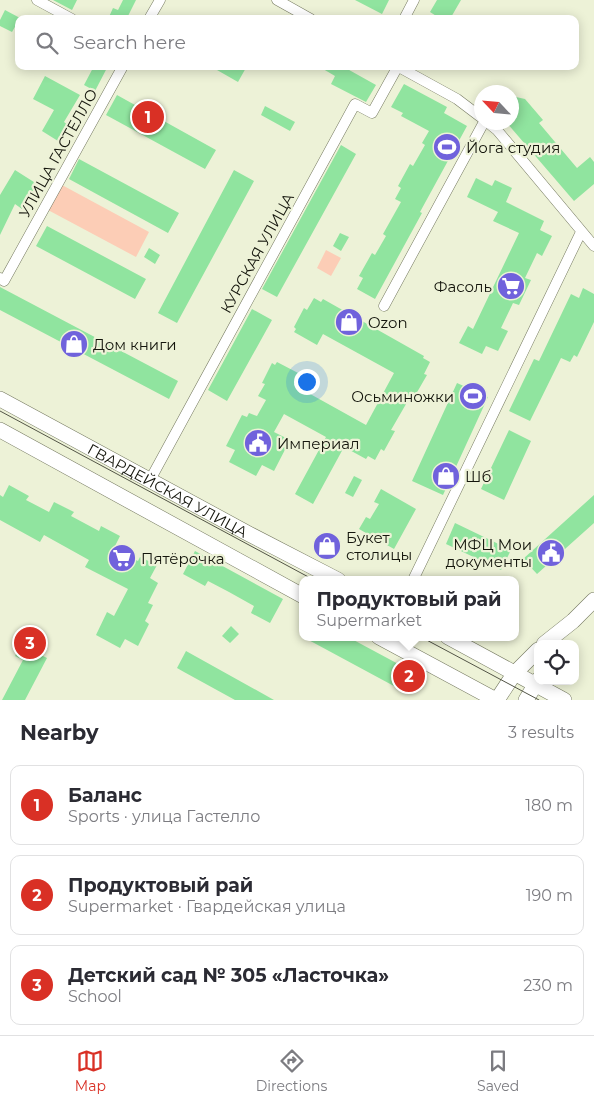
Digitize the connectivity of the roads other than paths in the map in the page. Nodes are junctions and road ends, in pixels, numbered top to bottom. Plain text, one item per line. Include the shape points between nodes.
1 (37, 0) edge
2 (160, 0) edge
3 (277, 0) edge
4 (414, 0) edge
5 (65, 15) edge
6 (151, 15) edge
7 (304, 15) edge
8 (406, 15) edge
9 (121, 70) edge
10 (396, 70) edge
11 (405, 70) edge
12 (474, 112) edge
13 (480, 130) edge
14 (497, 130) edge
15 (582, 232) junction
16 (594, 246) edge
17 (2, 279) edge
18 (384, 306) dead end
19 (0, 399) edge
20 (0, 430) edge
21 (150, 480) junction
22 (330, 576) edge
23 (415, 576) edge
24 (299, 594) edge
25 (594, 600) edge
26 (574, 621) junction
27 (549, 640) edge
28 (562, 640) edge
29 (386, 641) edge
30 (455, 641) edge
31 (534, 654) edge
32 (514, 674) junction
33 (534, 681) edge
34 (534, 685) edge
35 (541, 685) edge
36 (496, 700) edge
37 (526, 700) edge
38 (564, 700) edge

1 - 5 street
2 - 6 street
3 - 7 street
4 - 8 street
9 - 17 street, УЛИЦА ГАСТЕЛЛО
10 - 21 street, КУРСКАЯ УЛИЦА via 372,113 355,104
11 - 12 street
13 - 18 street
14 - 15 street
15 - 16 street
15 - 23 street
19 - 21 main road, ГВАРДЕЙСКАЯ УЛИЦА
20 - 24 main road, ГВАРДЕЙСКАЯ УЛИЦА
21 - 22 main road, ГВАРДЕЙСКАЯ УЛИЦА
25 - 26 main road
26 - 27 main road
26 - 28 main road
29 - 36 main road
30 - 32 main road
31 - 32 main road
32 - 33 main road
32 - 36 main road
34 - 37 main road
35 - 38 main road

